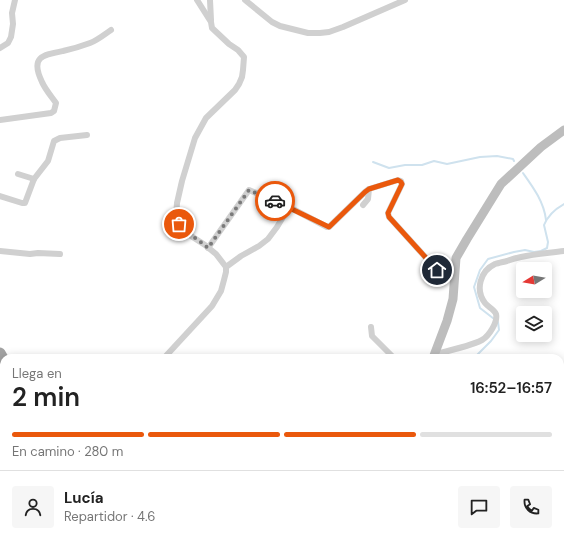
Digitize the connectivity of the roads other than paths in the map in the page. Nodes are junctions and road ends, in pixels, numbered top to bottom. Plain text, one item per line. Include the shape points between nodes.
1 (15, 0) edge
2 (197, 0) edge
3 (210, 0) edge
4 (245, 0) edge
5 (405, 0) edge
6 (211, 22) junction
7 (111, 30) dead end
8 (0, 48) edge
9 (0, 120) edge
10 (564, 130) edge
11 (87, 135) dead end
12 (18, 174) dead end
13 (34, 179) junction
14 (369, 189) junction
15 (0, 196) edge
16 (363, 205) dead end
17 (289, 207) junction
18 (208, 248) junction
19 (0, 251) edge
20 (564, 251) edge
21 (60, 254) dead end
22 (226, 267) junction
23 (437, 270) dead end
24 (371, 327) dead end
25 (168, 354) edge
26 (390, 354) edge
27 (435, 354) edge
28 (440, 354) edge

1 - 8 street via 11,37 8,43
2 - 6 street
3 - 6 street
4 - 5 street via 272,22 308,33 329,32
6 - 18 street via 212,28 244,57 239,84 206,118 195,138 179,193 176,217 179,224
7 - 9 street via 92,43 50,53 39,59 38,72 42,83 56,103 54,111
10 - 27 main road via 541,147 502,184 466,239 456,258 448,322
11 - 13 street via 60,138 54,142 48,161
12 - 13 street
13 - 15 street via 25,203
14 - 16 street via 368,199
14 - 17 street via 327,227
14 - 23 street via 398,180 401,182 388,213 389,217
17 - 18 street via 249,190
17 - 22 street via 268,239
18 - 22 street
19 - 21 street
20 - 28 street via 521,256 495,264 485,272 480,290 486,303 495,312 493,328 482,340
22 - 25 street via 221,291 212,306
24 - 26 street via 372,336

